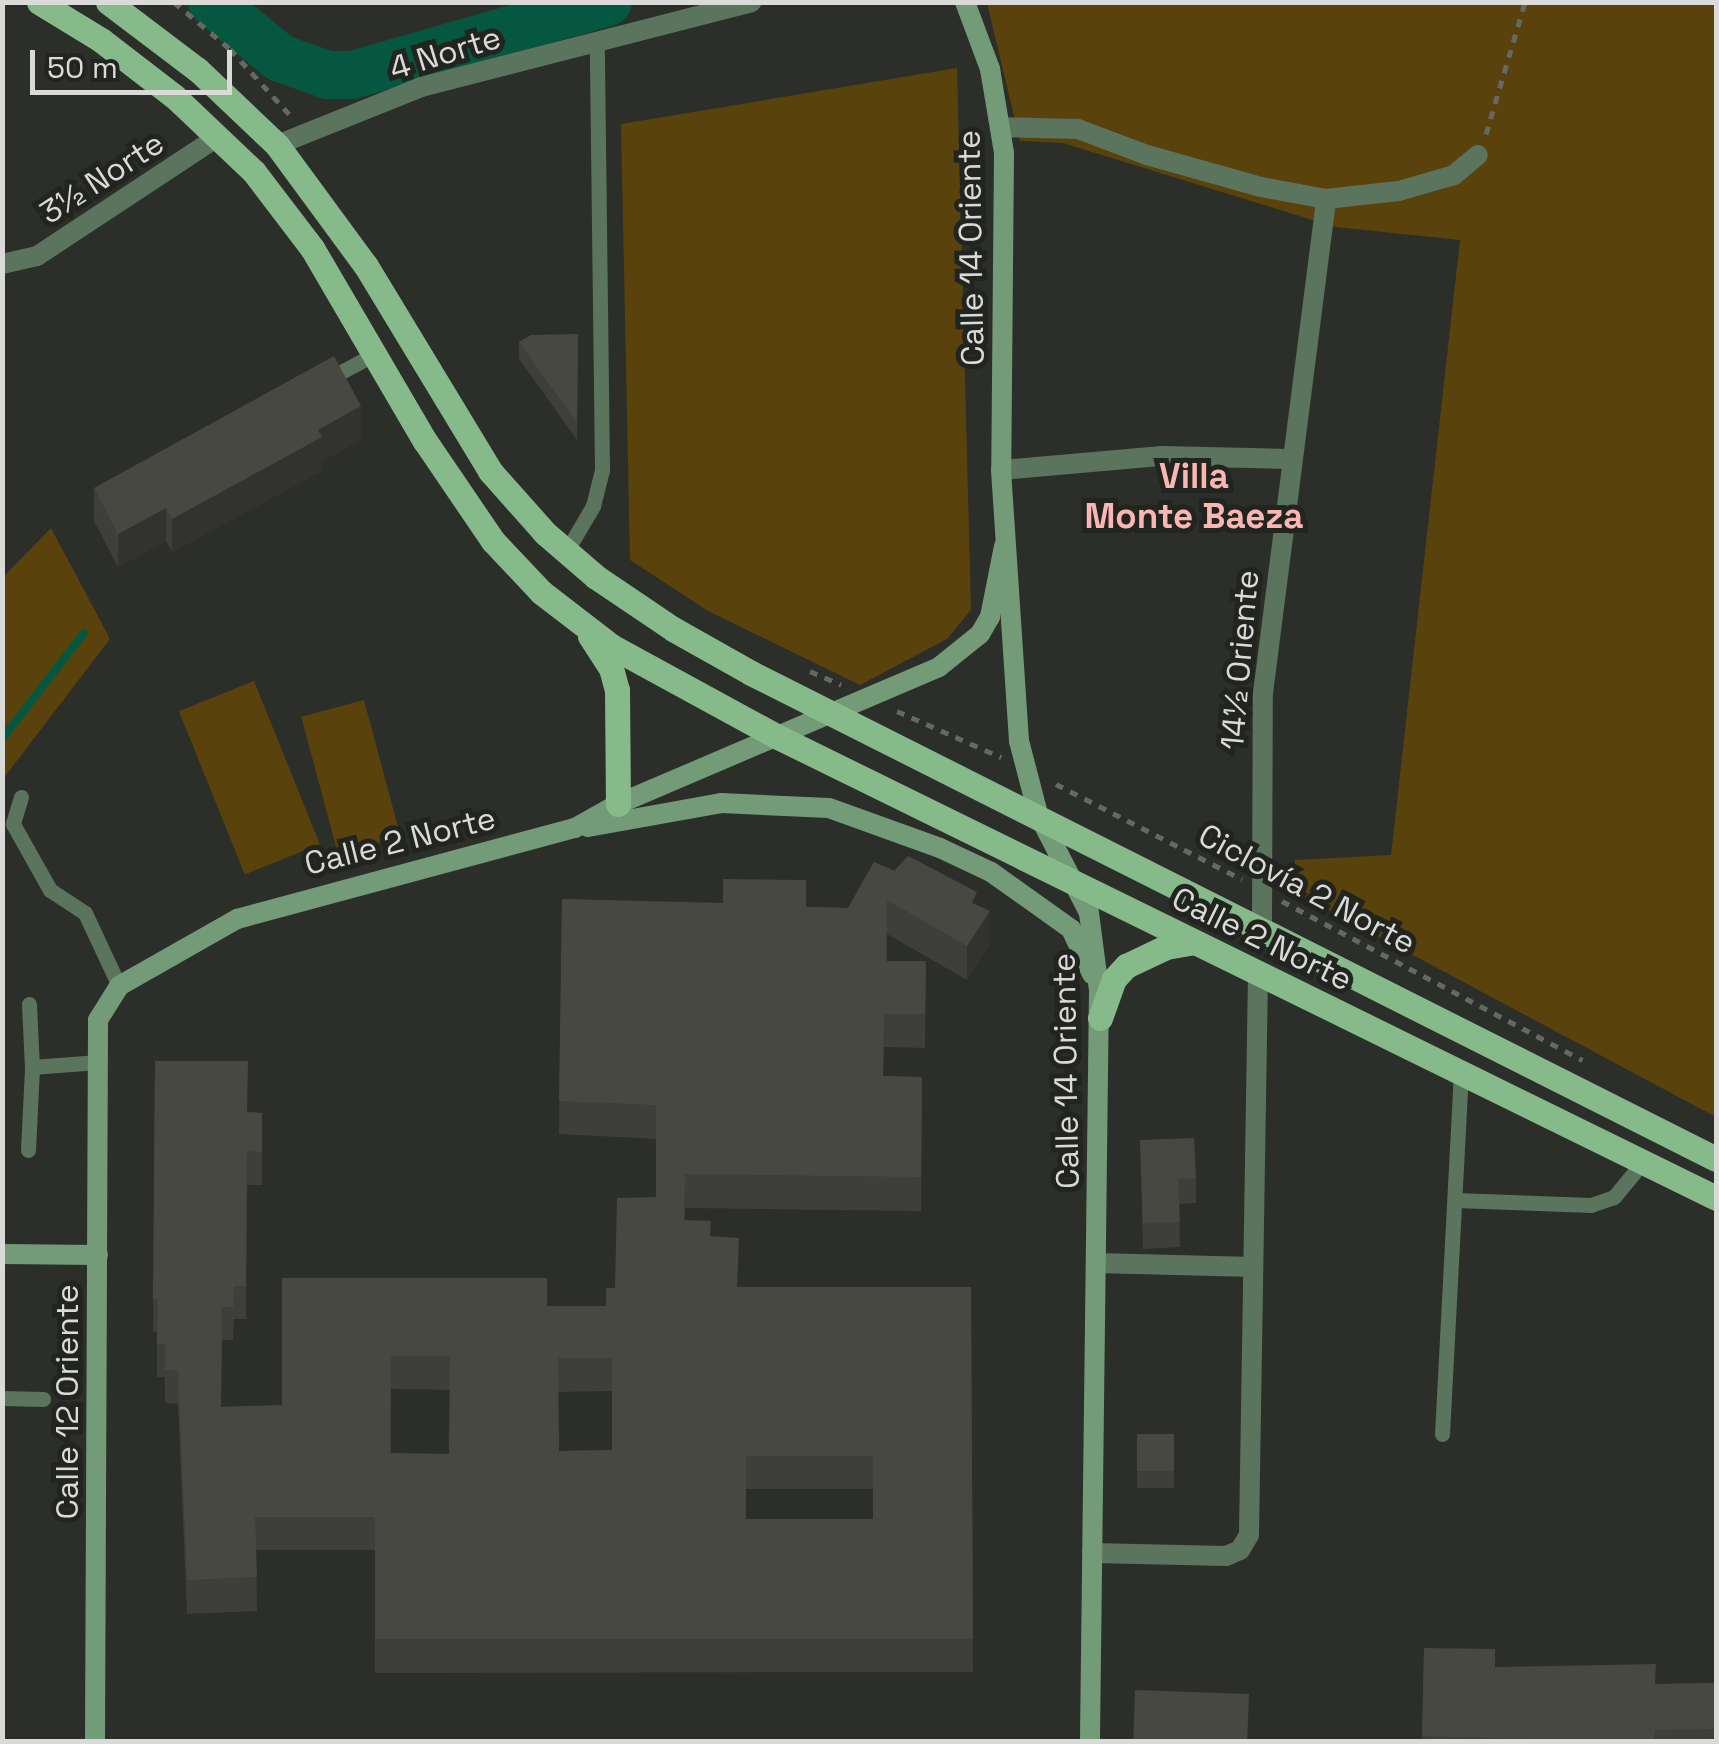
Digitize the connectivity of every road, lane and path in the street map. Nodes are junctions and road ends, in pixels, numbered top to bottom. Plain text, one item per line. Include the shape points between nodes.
1 (40, 2) edge
2 (108, 2) edge
3 (174, 2) edge
4 (750, 2) edge
5 (965, 2) edge
6 (1525, 2) edge
7 (597, 42) junction
8 (1000, 128) junction
9 (306, 133) junction
10 (219, 136) junction
11 (277, 146) junction
12 (1478, 155) joint
13 (1324, 210) junction
14 (8, 264) edge
15 (2, 284) edge
16 (375, 354) junction
17 (318, 384) edge
18 (1290, 459) junction
19 (1002, 470) junction
20 (1004, 546) junction
21 (567, 550) junction
22 (582, 624) junction
23 (803, 668) dead end
24 (871, 699) junction
25 (834, 713) junction
26 (778, 737) junction
27 (1024, 768) junction
28 (20, 797) dead end
29 (618, 804) junction
30 (1038, 814) junction
31 (574, 828) junction
32 (1078, 884) junction
33 (1262, 890) junction
34 (1262, 926) junction
35 (1194, 942) junction
36 (1258, 974) junction
37 (119, 986) junction
38 (1100, 990) junction
39 (29, 1004) dead end
40 (1100, 1018) junction
41 (98, 1062) junction
42 (32, 1067) junction
43 (1597, 1068) dead end
44 (1461, 1074) junction
45 (28, 1150) dead end
46 (1716, 1159) edge
47 (1642, 1163) junction
48 (1716, 1198) edge
49 (1454, 1200) junction
50 (2, 1254) edge
51 (98, 1255) junction
52 (1096, 1263) junction
53 (1253, 1267) junction
54 (2, 1398) edge
55 (44, 1399) dead end
56 (1442, 1434) dead end
57 (1092, 1553) junction
58 (96, 1742) edge
59 (1090, 1742) edge

1 - 10 main road via 113,50
2 - 11 main road via 198,70
3 - 9 path via 230,49
4 - 7 street, 4 Norte
5 - 8 street, Calle 14 Oriente via 990,69
6 - 12 path
7 - 9 street, 4 Norte via 421,87
7 - 21 lane via 602,470 593,506
8 - 13 street via 1078,129
8 - 19 street, Calle 14 Oriente via 1006,179
9 - 11 street, 4 Norte
10 - 14 street, 3½ Norte via 37,256
10 - 16 main road via 312,248
11 - 21 main road via 358,253 490,471
12 - 13 street via 1454,175
13 - 18 street, 14½ Oriente
14 - 15 street, 3½ Norte
16 - 17 lane
16 - 22 main road via 493,541
18 - 19 street via 1162,456
18 - 33 street, 14½ Oriente via 1263,693
19 - 20 street, Calle 14 Oriente
20 - 24 street, Calle 2 Norte via 997,594 980,634 939,667
20 - 27 street, Calle 14 Oriente
21 - 25 main road via 673,629
22 - 26 main road via 648,668
22 - 29 main road via 611,668 617,690
23 - 24 path, Ciclovía 2 Norte
24 - 25 street, Calle 2 Norte
24 - 27 path, Ciclovía 2 Norte
25 - 26 street, Calle 2 Norte
25 - 30 main road, Calle 2 Norte
26 - 29 street, Calle 2 Norte
26 - 32 main road, Calle 2 Norte
27 - 30 street, Calle 14 Oriente
27 - 33 path, Ciclovía 2 Norte
28 - 37 lane via 12,824 50,890 85,913
29 - 31 street, Calle 2 Norte
30 - 32 street, Calle 14 Oriente
30 - 34 main road, Calle 2 Norte
31 - 37 street, Calle 2 Norte via 237,920
31 - 38 street via 721,804 829,808 974,864 1056,914 1071,929
32 - 35 main road, Calle 2 Norte
32 - 38 street, Calle 14 Oriente via 1092,926
33 - 34 street, 14½ Oriente
33 - 43 path, Ciclovía 2 Norte
34 - 46 main road, Calle 2 Norte
35 - 36 main road, Calle 2 Norte
35 - 40 main road via 1166,946 1126,966
36 - 44 main road, Calle 2 Norte
36 - 53 street
37 - 41 street via 98,1020
38 - 40 street, Calle 14 Oriente
39 - 42 lane
40 - 52 street, Calle 14 Oriente
41 - 42 lane
41 - 51 street, Calle 12 Oriente
42 - 45 lane
44 - 47 main road, Calle 2 Norte
44 - 49 lane
47 - 48 main road, Calle 2 Norte
47 - 49 lane via 1614,1197 1591,1205
49 - 56 lane
50 - 51 street
51 - 58 street, Calle 12 Oriente
52 - 53 street
52 - 57 street, Calle 14 Oriente
53 - 57 street via 1250,1527 1240,1550 1219,1557
54 - 55 lane
57 - 59 street, Calle 14 Oriente

